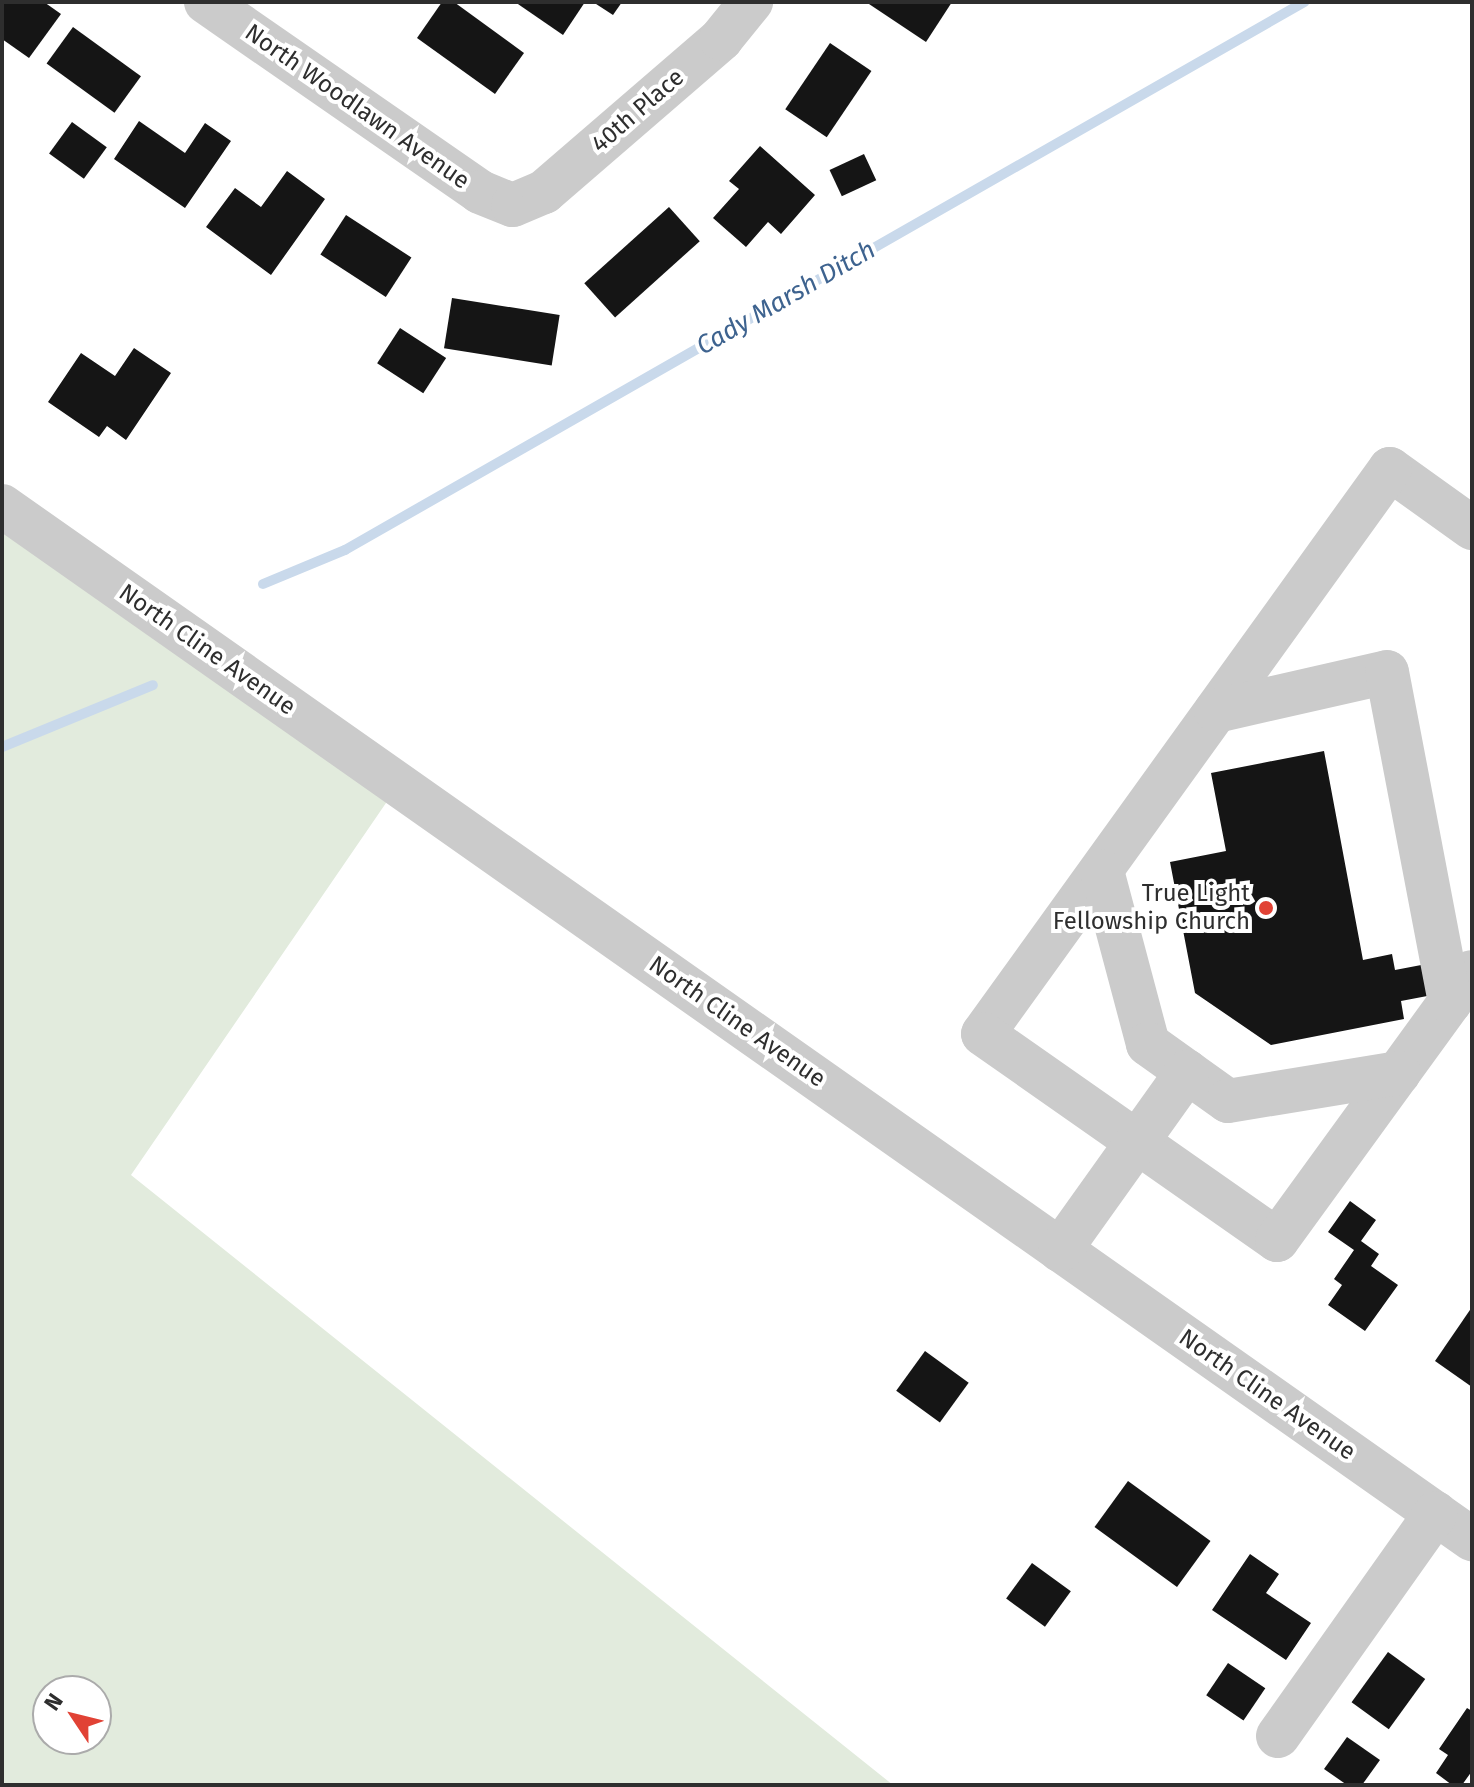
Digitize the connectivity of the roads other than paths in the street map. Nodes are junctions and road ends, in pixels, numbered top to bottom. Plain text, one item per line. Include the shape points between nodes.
1 (206, 2) edge
2 (751, 2) edge
3 (513, 205) joint
4 (2, 506) edge
5 (1472, 528) edge
6 (1216, 711) junction
7 (1102, 871) junction
8 (1461, 987) edge
9 (1187, 1072) junction
10 (1399, 1073) junction
11 (1137, 1143) junction
12 (1060, 1250) junction
13 (1436, 1513) junction
14 (1472, 1539) edge
15 (1278, 1736) dead end

1 - 3 street, North Woodlawn Avenue via 480,192
2 - 3 street, 40th Place via 721,39 544,192
4 - 12 street, North Cline Avenue
5 - 6 street via 1390,469
6 - 7 street
6 - 8 street via 1387,672
7 - 9 street via 1148,1044
7 - 11 street via 983,1034
8 - 10 street
9 - 10 street via 1228,1101
9 - 11 street
10 - 11 street via 1277,1240
11 - 12 street
12 - 13 street, North Cline Avenue
13 - 14 street, North Cline Avenue
13 - 15 street

